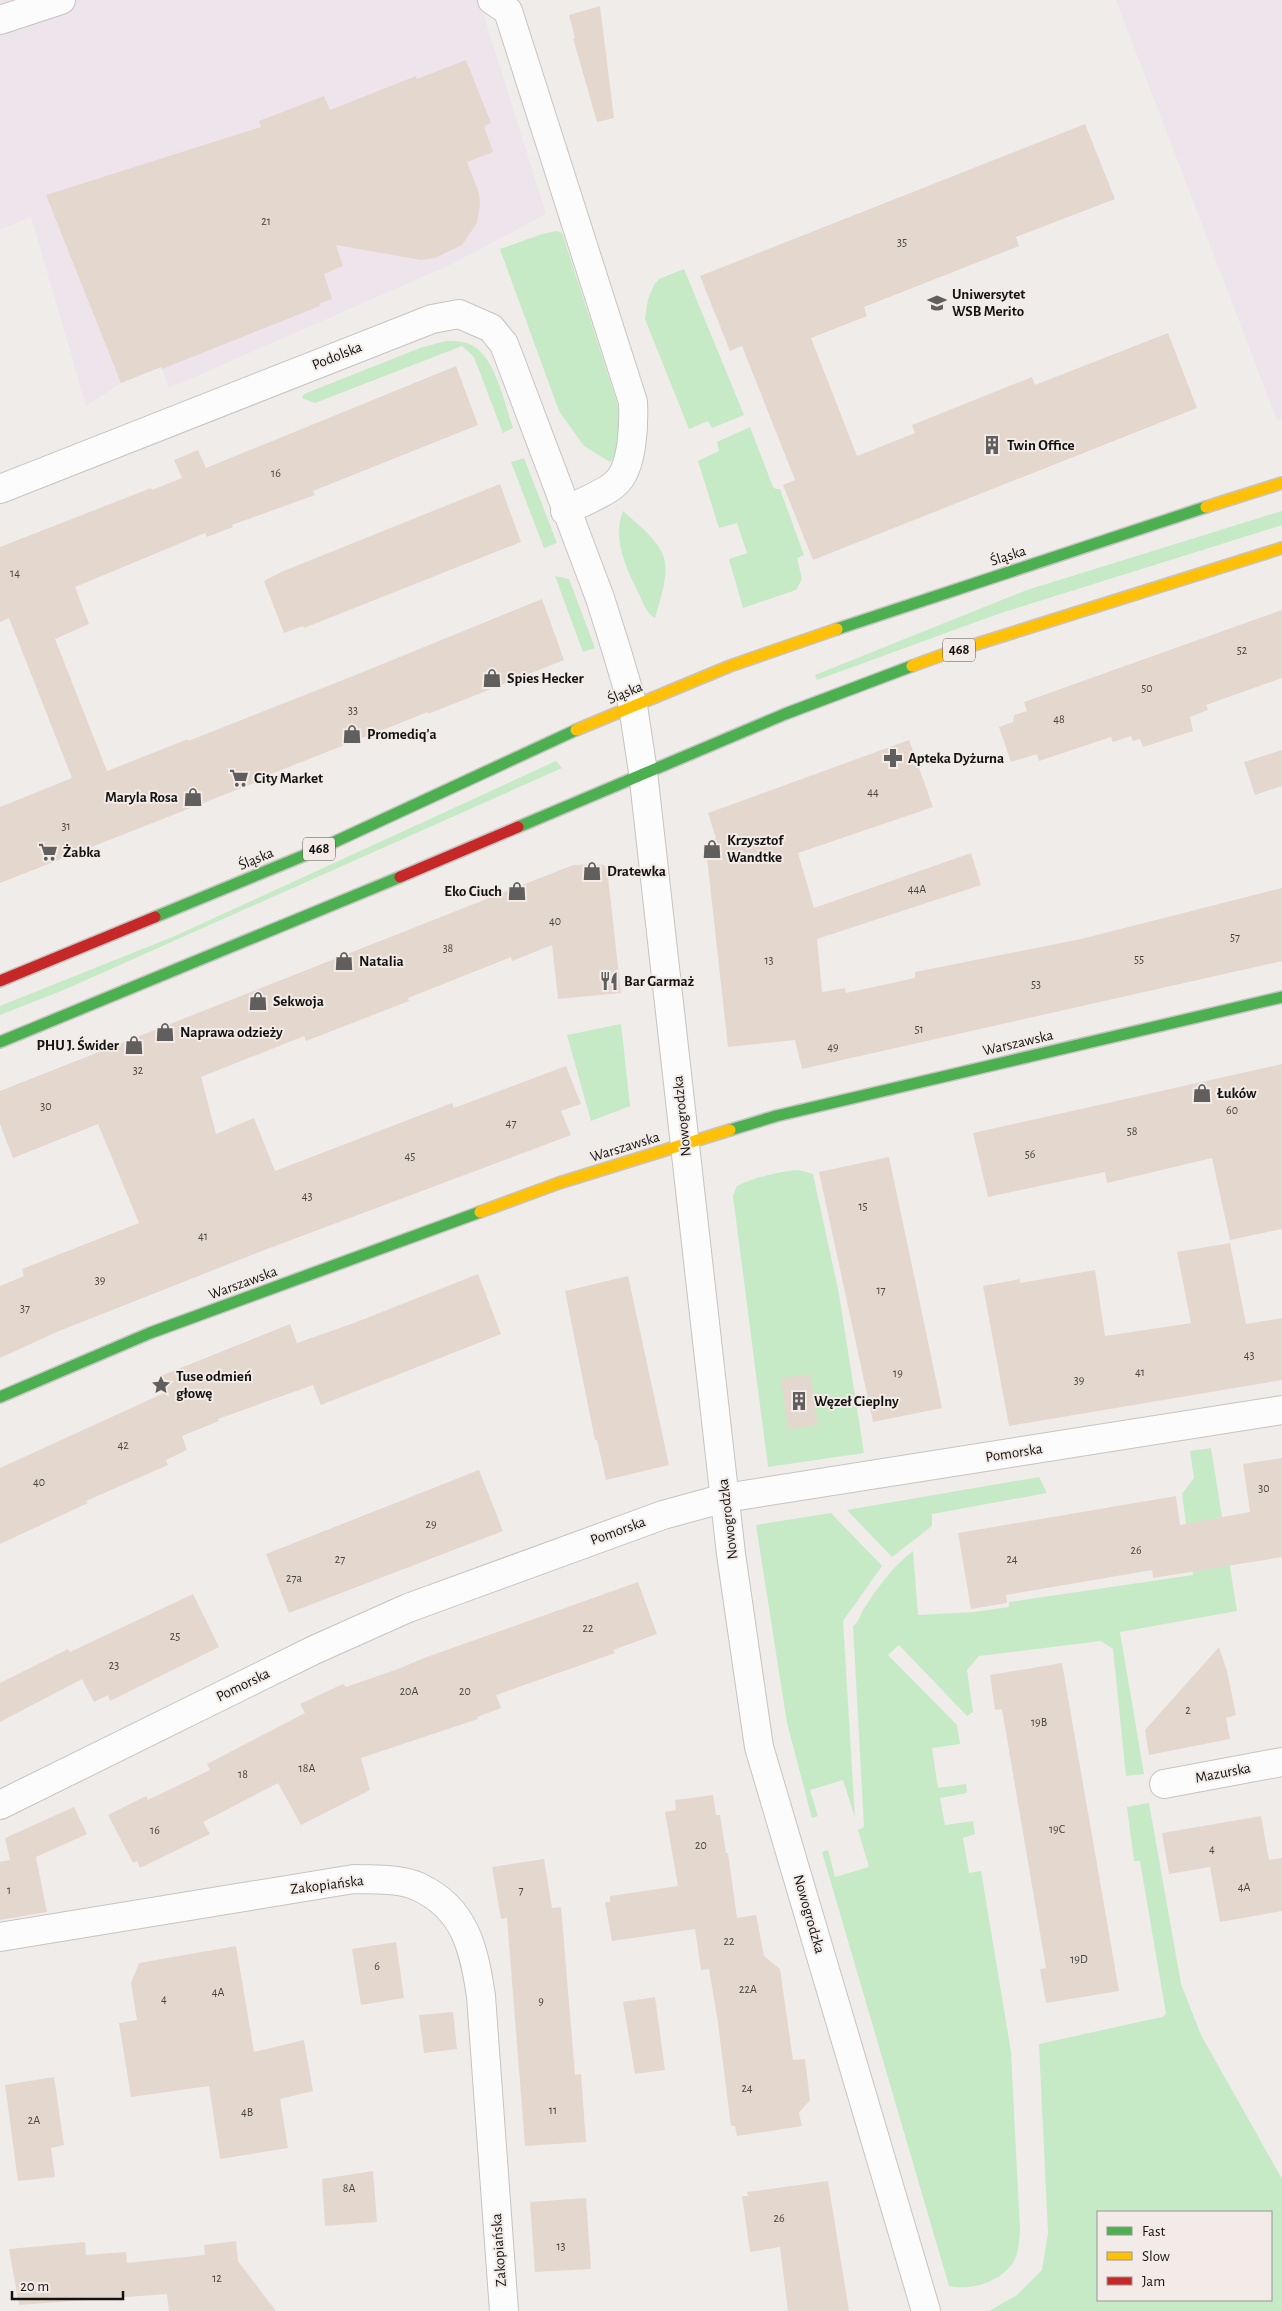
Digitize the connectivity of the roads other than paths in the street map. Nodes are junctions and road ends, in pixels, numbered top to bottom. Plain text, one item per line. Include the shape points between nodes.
1 (61, 0) edge
2 (492, 0) edge
3 (0, 20) edge
4 (1282, 483) edge
5 (0, 489) edge
6 (565, 511) junction
7 (1282, 548) edge
8 (633, 706) junction
9 (644, 772) junction
10 (0, 981) edge
11 (1282, 996) edge
12 (0, 1042) edge
13 (685, 1144) junction
14 (0, 1397) edge
15 (1282, 1410) edge
16 (725, 1498) junction
17 (1282, 1762) edge
18 (1164, 1784) dead end
19 (0, 1805) edge
20 (0, 1937) edge
21 (504, 2311) edge
22 (926, 2311) edge

1 - 3 street
2 - 6 street via 508,11 633,402 634,430 625,467 617,483
4 - 8 main road, Śląska / 468 via 730,666
5 - 6 street, Podolska via 395,333 432,319 459,314 491,328 504,344
6 - 8 street, Podolska via 600,598
7 - 9 main road, 468 via 945,654 785,714
8 - 9 street, Nowogrodzka
8 - 10 main road, Śląska / 468 via 315,850
9 - 12 main road, 468 via 195,963
9 - 13 street, Nowogrodzka
11 - 13 main road, Warszawska via 776,1116
13 - 14 main road, Warszawska via 487,1208 150,1333
13 - 16 street, Nowogrodzka
15 - 16 street, Pomorska
16 - 19 street, Pomorska via 663,1514 408,1608 314,1650
16 - 22 street, Nowogrodzka via 759,1747
17 - 18 street, Mazurska
20 - 21 street, Zakopiańska via 354,1879 392,1880 419,1886 447,1905 470,1940 482,1996

